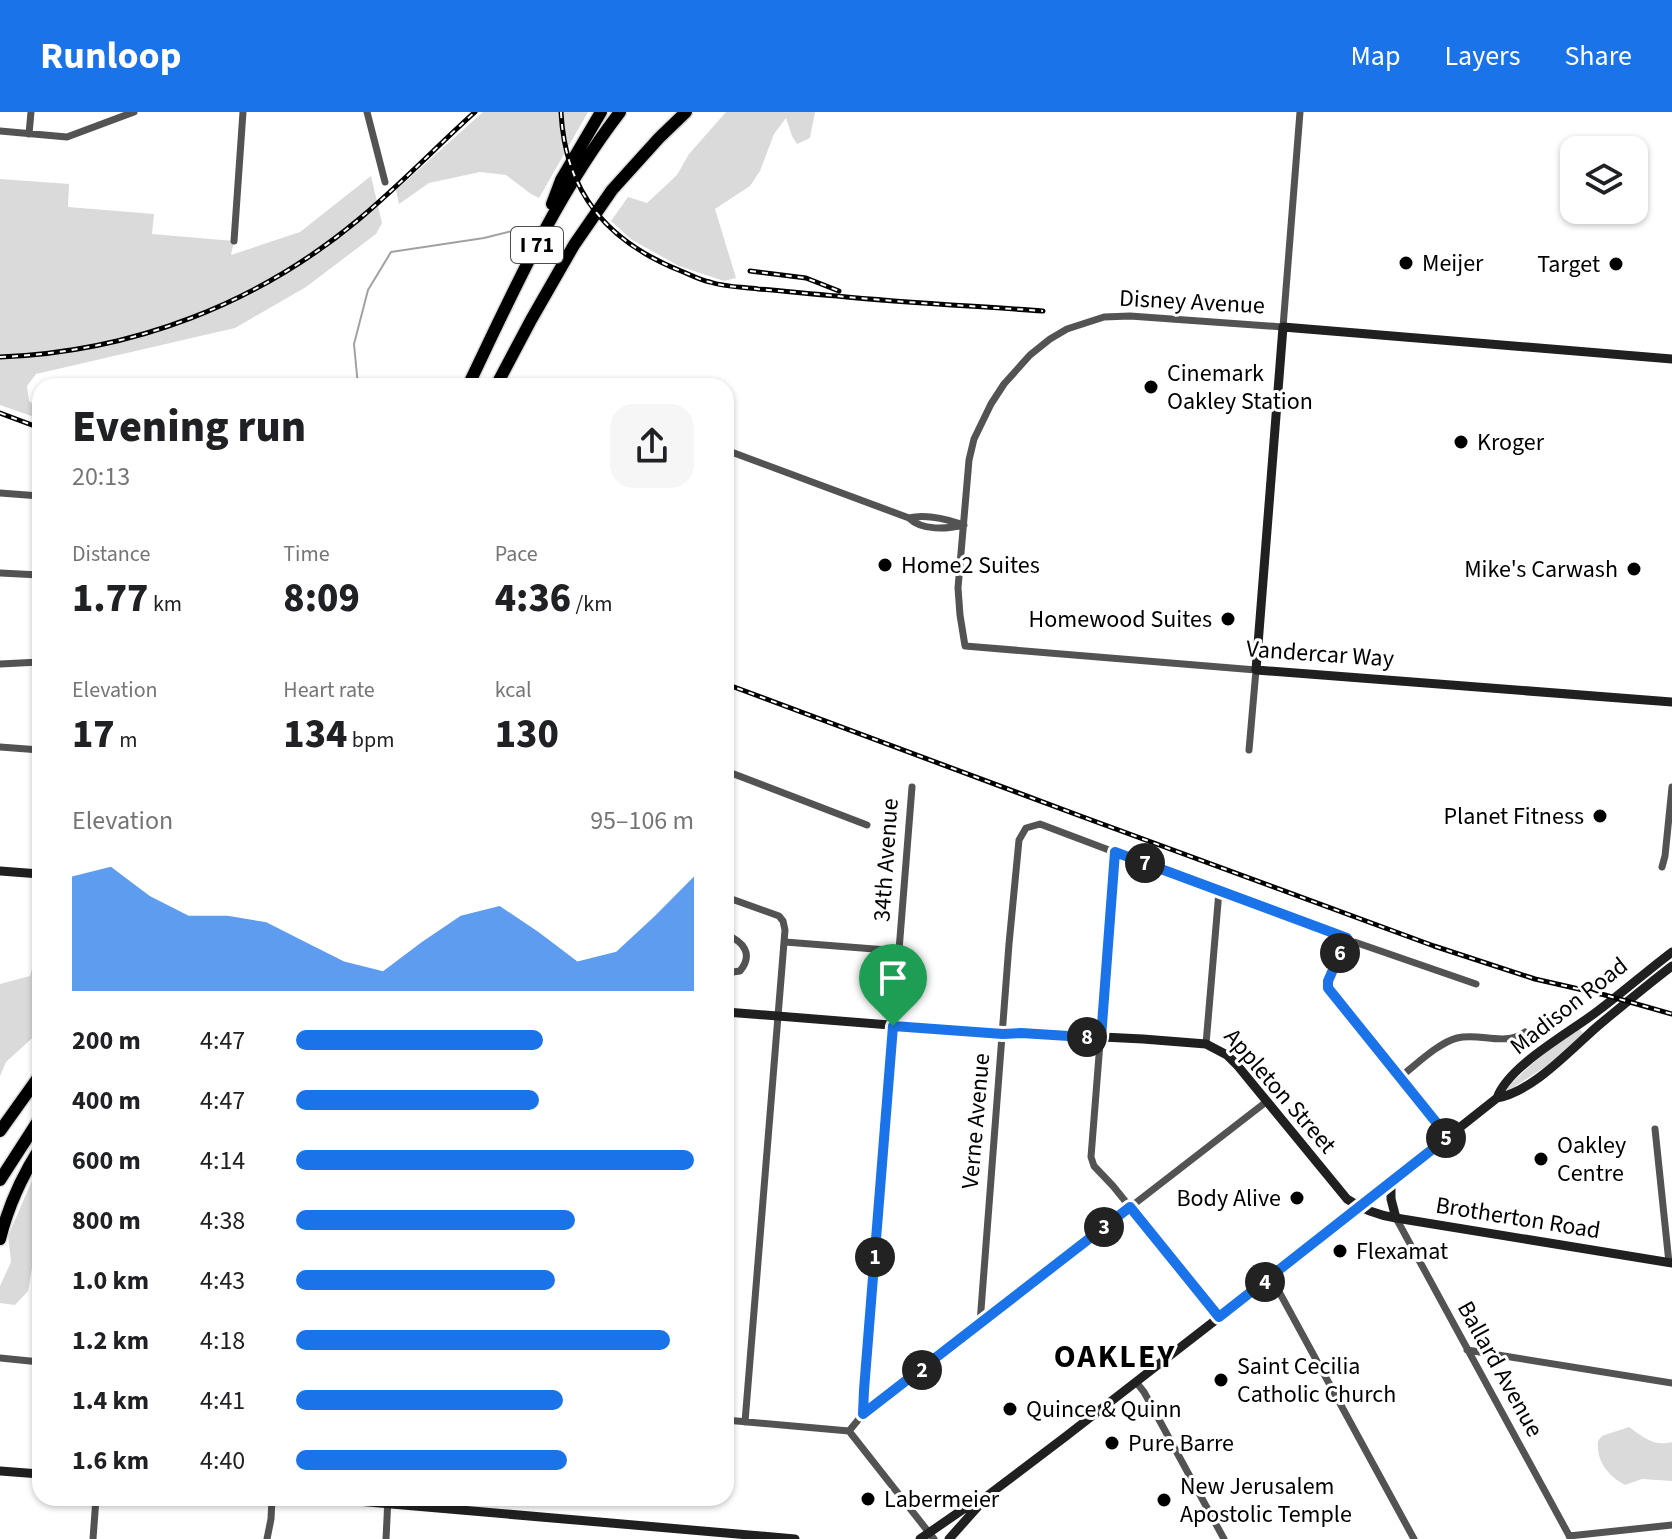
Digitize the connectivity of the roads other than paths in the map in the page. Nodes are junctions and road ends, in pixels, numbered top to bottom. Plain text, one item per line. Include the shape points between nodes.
1 (31, 112) edge
2 (134, 112) edge
3 (243, 112) edge
4 (367, 112) edge
5 (601, 112) edge
6 (620, 112) edge
7 (686, 112) edge
8 (1300, 112) edge
9 (0, 131) edge
10 (29, 134) junction
11 (385, 182) dead end
12 (234, 241) dead end
13 (539, 241) junction
14 (1283, 327) junction
15 (1672, 359) edge
16 (472, 378) edge
17 (500, 378) edge
18 (734, 453) edge
19 (0, 493) edge
20 (32, 495) edge
21 (964, 525) junction
22 (0, 573) edge
23 (32, 575) edge
24 (965, 646) joint
25 (32, 662) edge
26 (0, 664) edge
27 (1256, 670) junction
28 (1672, 702) edge
29 (0, 747) edge
30 (32, 749) edge
31 (1249, 750) dead end
32 (734, 774) edge
33 (912, 787) dead end
34 (1672, 787) edge
35 (867, 825) dead end
36 (1115, 852) junction
37 (1662, 867) dead end
38 (0, 871) edge
39 (32, 873) edge
40 (1219, 891) junction
41 (734, 900) edge
42 (734, 938) edge
43 (1347, 938) junction
44 (785, 942) junction
45 (900, 951) junction
46 (1672, 952) edge
47 (1672, 966) edge
48 (734, 972) edge
49 (1476, 984) dead end
50 (734, 1013) edge
51 (777, 1016) junction
52 (893, 1026) junction
53 (1525, 1032) dead end
54 (1003, 1034) junction
55 (1101, 1038) junction
56 (1206, 1044) junction
57 (1400, 1077) junction
58 (32, 1086) edge
59 (1497, 1098) junction
60 (1266, 1102) junction
61 (1655, 1129) dead end
62 (32, 1130) edge
63 (0, 1131) edge
64 (1448, 1137) junction
65 (32, 1160) edge
66 (0, 1180) edge
67 (1391, 1183) junction
68 (1130, 1207) junction
69 (1360, 1207) junction
70 (1396, 1218) junction
71 (0, 1239) edge
72 (1670, 1241) edge
73 (1671, 1263) edge
74 (1271, 1277) junction
75 (1219, 1317) junction
76 (980, 1323) junction
77 (1467, 1350) junction
78 (0, 1358) edge
79 (32, 1361) edge
80 (1136, 1382) junction
81 (1672, 1383) edge
82 (863, 1414) junction
83 (734, 1421) edge
84 (745, 1422) junction
85 (849, 1431) junction
86 (0, 1471) edge
87 (32, 1473) edge
88 (987, 1496) junction
89 (95, 1506) edge
90 (272, 1506) edge
91 (388, 1506) edge
92 (442, 1506) edge
93 (962, 1510) junction
94 (1672, 1525) edge
95 (932, 1536) edge
96 (950, 1538) edge
97 (1570, 1538) edge
98 (93, 1539) edge
99 (267, 1539) edge
100 (386, 1539) edge
101 (795, 1539) edge
102 (920, 1539) edge
103 (1224, 1539) edge
104 (1414, 1539) edge

1 - 10 street
2 - 10 street via 67,137
3 - 12 street
4 - 11 street
5 - 13 highway via 561,180
6 - 13 highway, I 71
7 - 17 highway, I 71 via 612,190 574,245
8 - 14 street
9 - 10 street
13 - 16 highway, I 71
14 - 15 street, Disney Avenue
14 - 21 street, Disney Avenue via 1130,316 1104,317 1058,334 1004,384 979,426 969,460
14 - 27 street
18 - 21 street via 915,524 949,529
19 - 20 street
21 - 24 street, Disney Avenue via 958,588
22 - 23 street
24 - 27 street, Vandercar Way
25 - 26 street
27 - 28 street, Vandercar Way
27 - 31 street
29 - 30 street
32 - 35 street
33 - 45 street, 34th Avenue
34 - 37 street
36 - 40 street
36 - 54 street, Verne Avenue via 1040,824 1026,828 1019,840
36 - 55 street
38 - 39 street
40 - 43 street
40 - 56 street, Appleton Street
41 - 44 street via 779,916
42 - 48 street via 746,958
43 - 49 street
43 - 57 street via 1328,988
44 - 45 street
44 - 51 street
45 - 52 street, 34th Avenue
46 - 59 street, Madison Road via 1535,1056
47 - 59 street, Madison Road via 1550,1069
50 - 51 street
51 - 52 street
51 - 84 street
52 - 54 street
52 - 82 street, 34th Avenue
53 - 57 street via 1504,1040 1451,1040
54 - 55 street
54 - 76 street, Verne Avenue
55 - 56 street
55 - 68 street via 1091,1157
56 - 60 street, Appleton Street via 1227,1055
57 - 64 street
58 - 63 highway
59 - 64 street, Madison Road
60 - 68 street
60 - 69 street, Appleton Street via 1347,1199
61 - 72 street
62 - 66 highway
64 - 67 street, Madison Road
65 - 71 highway
67 - 69 street, Madison Road
67 - 70 street
68 - 75 street
68 - 76 street
69 - 70 street, Brotherton Road
69 - 74 street, Madison Road
70 - 73 street, Brotherton Road
70 - 77 street, Ballard Avenue
72 - 73 street
74 - 75 street, Madison Road
74 - 104 street
75 - 80 street, Madison Road
76 - 82 street
77 - 81 street
77 - 97 street, Ballard Avenue
78 - 79 street
80 - 88 street, Madison Road
80 - 103 street
82 - 85 street
83 - 84 street
84 - 85 street
85 - 95 street
86 - 87 street
88 - 93 street, Madison Road
88 - 96 street, Madison Road
89 - 98 street
90 - 99 street
91 - 100 street
92 - 101 street
93 - 95 street, Madison Road
93 - 96 street
94 - 97 street
95 - 102 street, Madison Road

